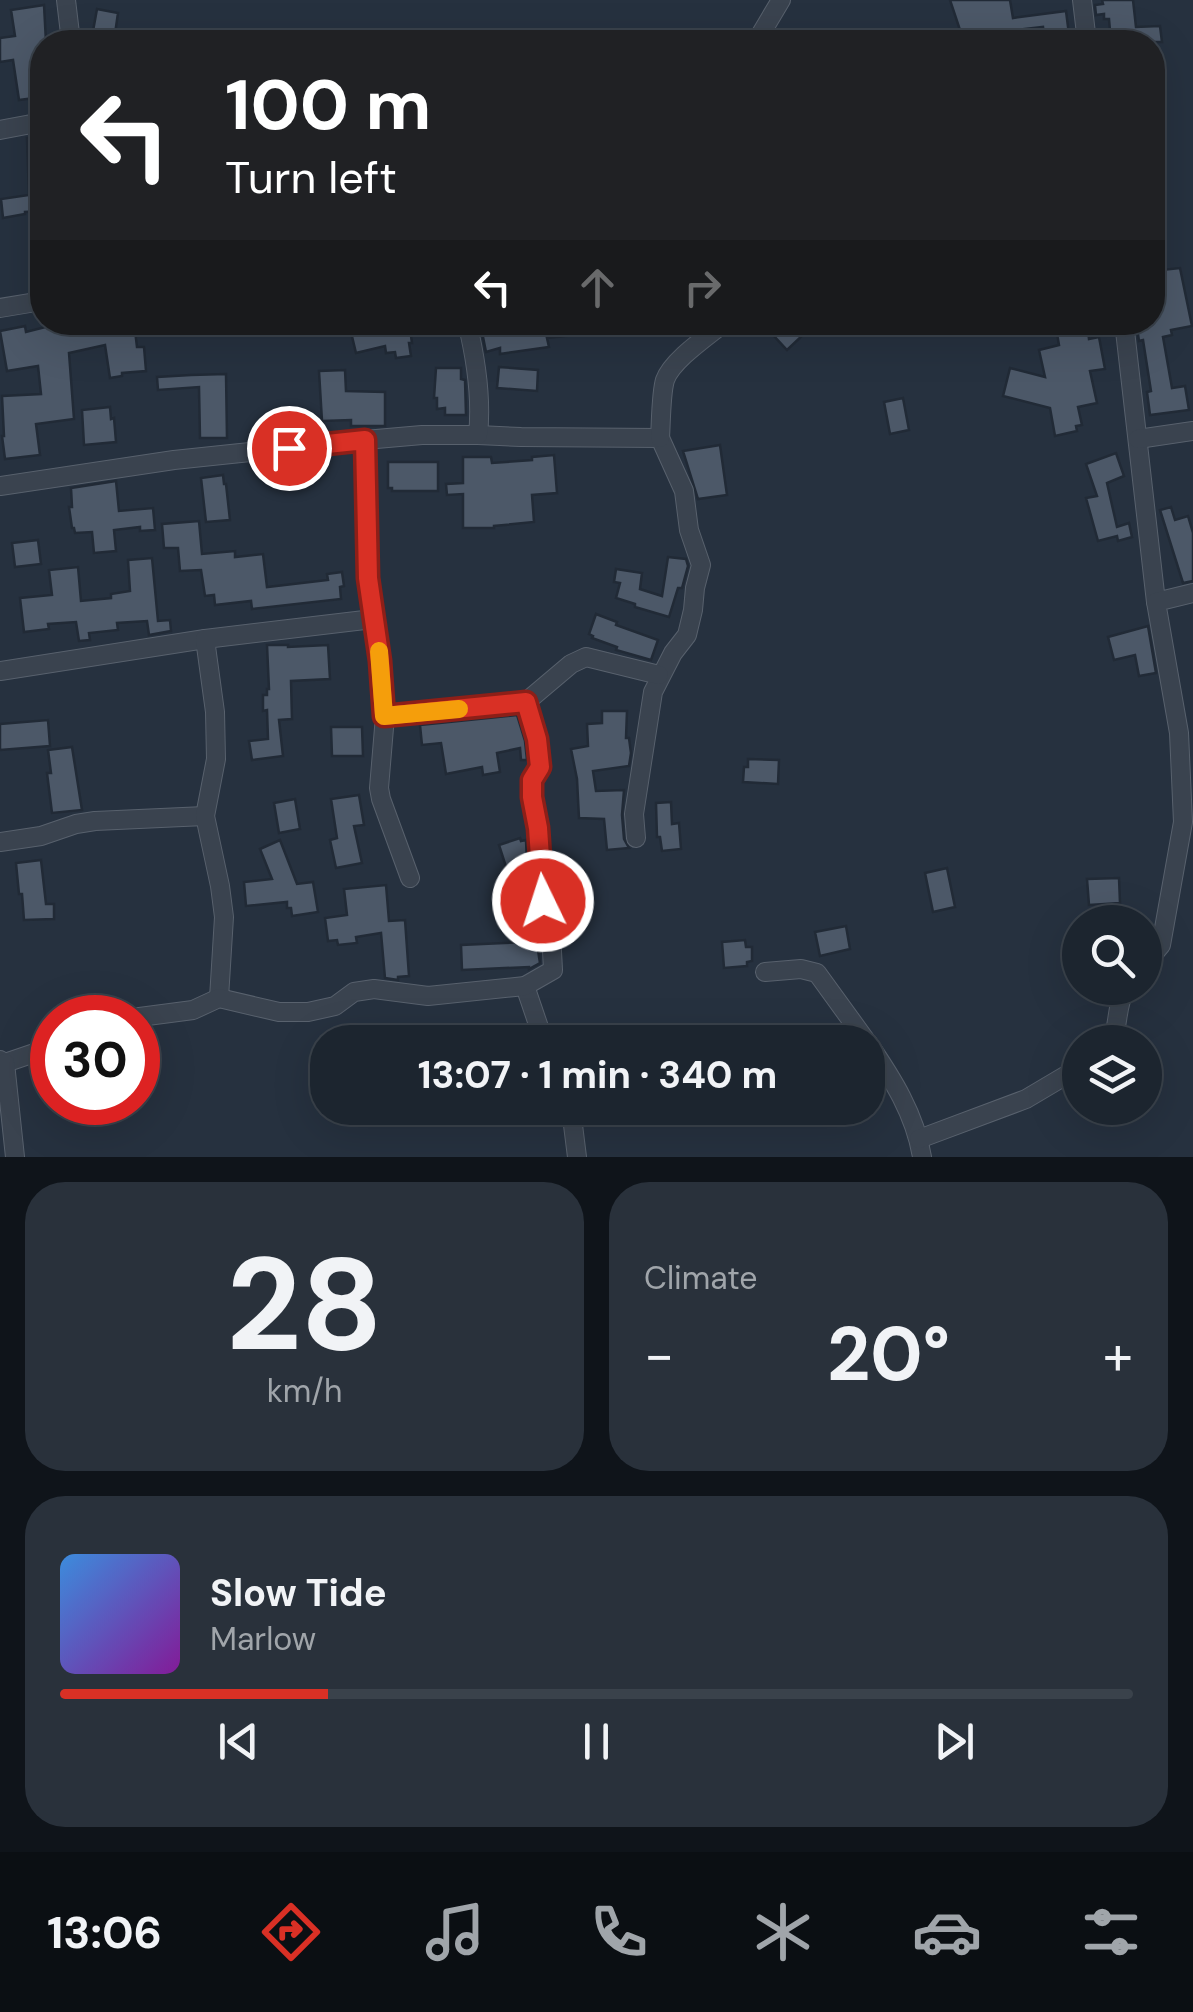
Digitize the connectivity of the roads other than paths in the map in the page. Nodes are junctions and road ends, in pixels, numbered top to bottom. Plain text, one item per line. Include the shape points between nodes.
1 (66, 0) edge
2 (780, 0) edge
3 (1082, 0) edge
4 (69, 30) edge
5 (763, 30) edge
6 (1086, 30) edge
7 (30, 124) edge
8 (0, 130) edge
9 (30, 303) edge
10 (0, 308) edge
11 (470, 335) edge
12 (709, 335) edge
13 (1126, 335) edge
14 (1193, 431) edge
15 (478, 435) junction
16 (660, 438) junction
17 (1138, 439) junction
18 (365, 440) junction
19 (0, 486) edge
20 (1193, 594) edge
21 (1156, 602) junction
22 (373, 619) junction
23 (205, 639) junction
24 (0, 671) edge
25 (660, 675) junction
26 (526, 702) junction
27 (384, 716) junction
28 (205, 816) junction
29 (636, 838) dead end
30 (0, 842) edge
31 (410, 878) dead end
32 (1162, 939) edge
33 (765, 972) dead end
34 (525, 986) junction
35 (218, 998) junction
36 (160, 1014) edge
37 (538, 1025) edge
38 (854, 1025) edge
39 (30, 1053) edge
40 (2, 1062) edge
41 (885, 1069) edge
42 (1062, 1078) edge
43 (573, 1125) edge
44 (920, 1148) edge
45 (15, 1157) edge
46 (577, 1157) edge

1 - 4 street
2 - 5 street
3 - 6 street
7 - 8 street
9 - 10 street
11 - 15 street
12 - 16 street via 668,375
13 - 17 street
14 - 17 street
15 - 16 street
15 - 18 street
16 - 25 street via 684,491 701,566 686,636
17 - 21 street
18 - 19 street
18 - 22 street
20 - 21 street
21 - 32 street via 1179,733 1183,822
22 - 23 street
22 - 27 street
23 - 24 street
23 - 28 street via 216,758
25 - 26 street via 586,657
25 - 29 street via 642,757
26 - 27 street
26 - 34 street via 540,767 532,797 553,970
27 - 31 street via 381,800
28 - 30 street via 95,821
28 - 35 street via 224,917
33 - 38 street via 818,973
34 - 35 street via 428,996 374,988 308,1012
34 - 37 street
35 - 36 street
39 - 40 street
40 - 45 street
41 - 44 street
42 - 44 street
43 - 46 street

